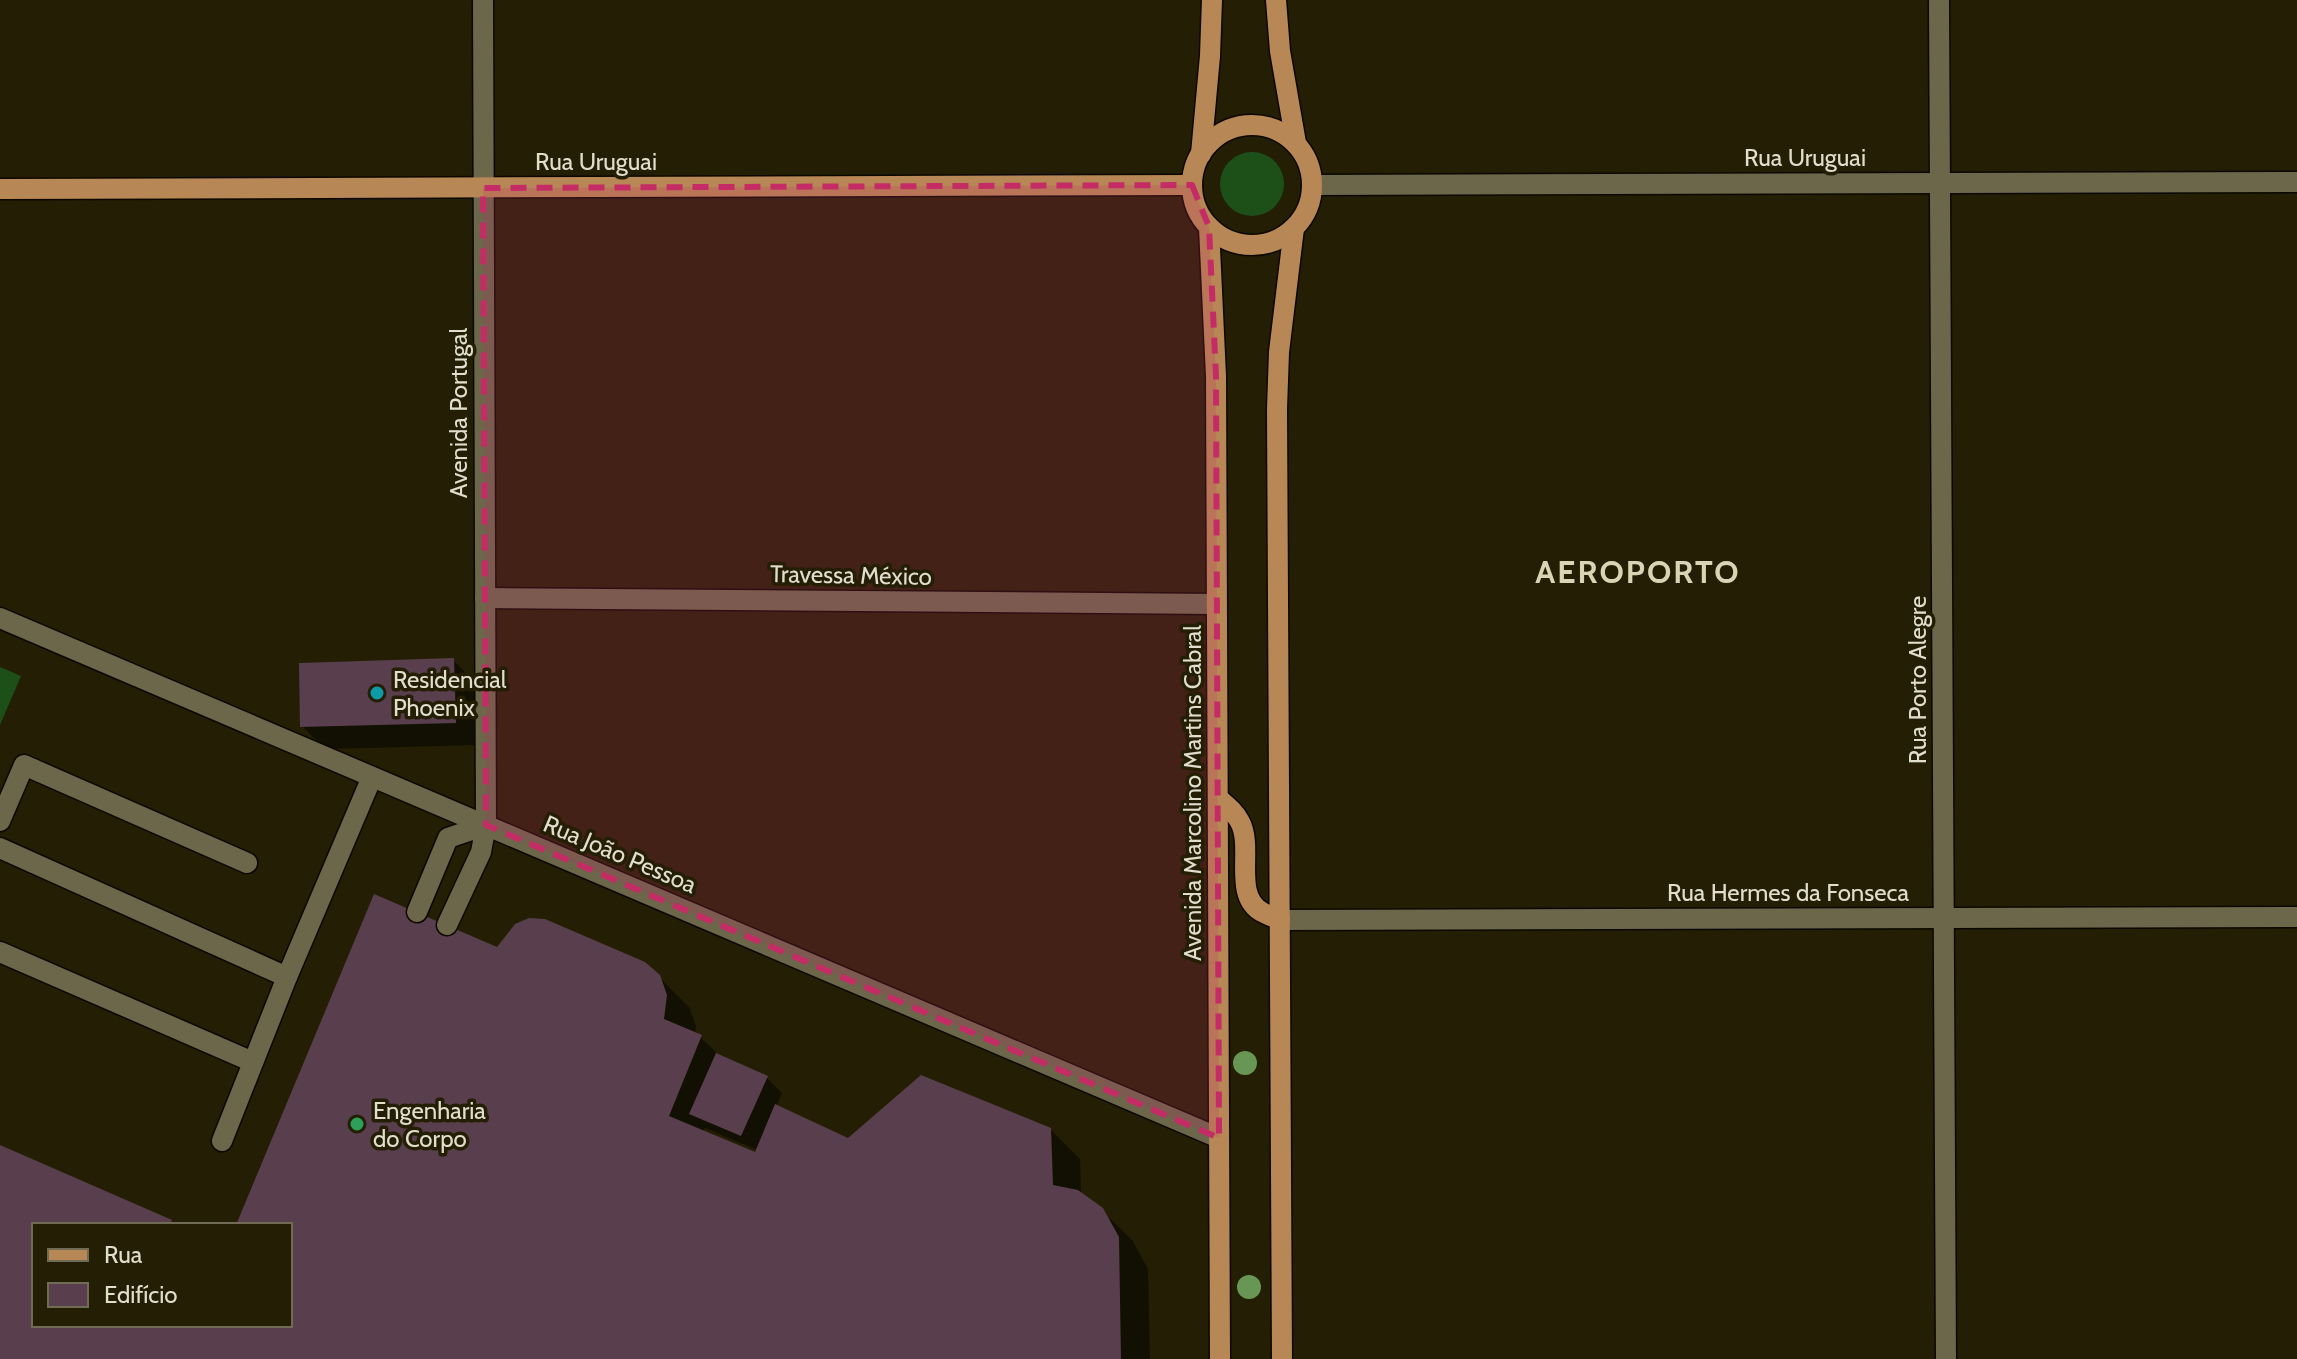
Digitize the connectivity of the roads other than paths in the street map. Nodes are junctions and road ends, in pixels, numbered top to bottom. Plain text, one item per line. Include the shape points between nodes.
1 (483, 0) edge
2 (1212, 0) edge
3 (1276, 0) edge
4 (1939, 0) edge
5 (1296, 143) junction
6 (1201, 154) junction
7 (2297, 182) edge
8 (1940, 183) junction
9 (1192, 185) junction
10 (1312, 185) junction
11 (483, 188) junction
12 (0, 189) edge
13 (1209, 227) junction
14 (1294, 228) junction
15 (485, 598) junction
16 (1217, 604) junction
17 (0, 618) edge
18 (372, 777) junction
19 (1218, 798) junction
20 (0, 821) edge
21 (486, 825) junction
22 (0, 848) edge
23 (247, 863) dead end
24 (417, 912) dead end
25 (2297, 917) edge
26 (1944, 918) junction
27 (1280, 920) junction
28 (447, 925) dead end
29 (0, 952) edge
30 (287, 977) junction
31 (253, 1062) junction
32 (1219, 1138) junction
33 (222, 1141) dead end
34 (1220, 1359) edge
35 (1282, 1359) edge
36 (1946, 1359) edge

1 - 11 street, Avenida Portugal
2 - 6 main road
3 - 5 main road
4 - 8 street, Rua Porto Alegre
5 - 6 main road via 1281,131 1246,125 1212,140
5 - 10 main road via 1311,170
6 - 9 main road
7 - 8 street, Rua Uruguai
8 - 10 street, Rua Uruguai
8 - 26 street, Rua Porto Alegre
9 - 11 main road, Rua Uruguai
9 - 13 main road
10 - 14 main road via 1304,216
11 - 12 main road, Rua Uruguai
11 - 15 street, Avenida Portugal
13 - 14 main road via 1242,244 1279,239
13 - 16 main road, Avenida Marcolino Martins Cabral
14 - 27 main road via 1277,409
15 - 16 street, Travessa México
15 - 21 street, Avenida Portugal
16 - 19 main road, Avenida Marcolino Martins Cabral
17 - 18 street, Rua João Pessoa
18 - 21 street, Rua João Pessoa
18 - 30 street
19 - 27 main road via 1242,824 1252,903
19 - 32 main road, Avenida Marcolino Martins Cabral
20 - 23 street via 24,765
21 - 24 street via 448,838
21 - 28 street, Avenida Portugal via 481,852
21 - 32 street, Rua João Pessoa
22 - 30 street
25 - 26 street, Rua Hermes da Fonseca
26 - 27 street, Rua Hermes da Fonseca
26 - 36 street, Rua Porto Alegre
27 - 35 main road
29 - 31 street
30 - 31 street
31 - 33 street
32 - 34 main road, Avenida Marcolino Martins Cabral

